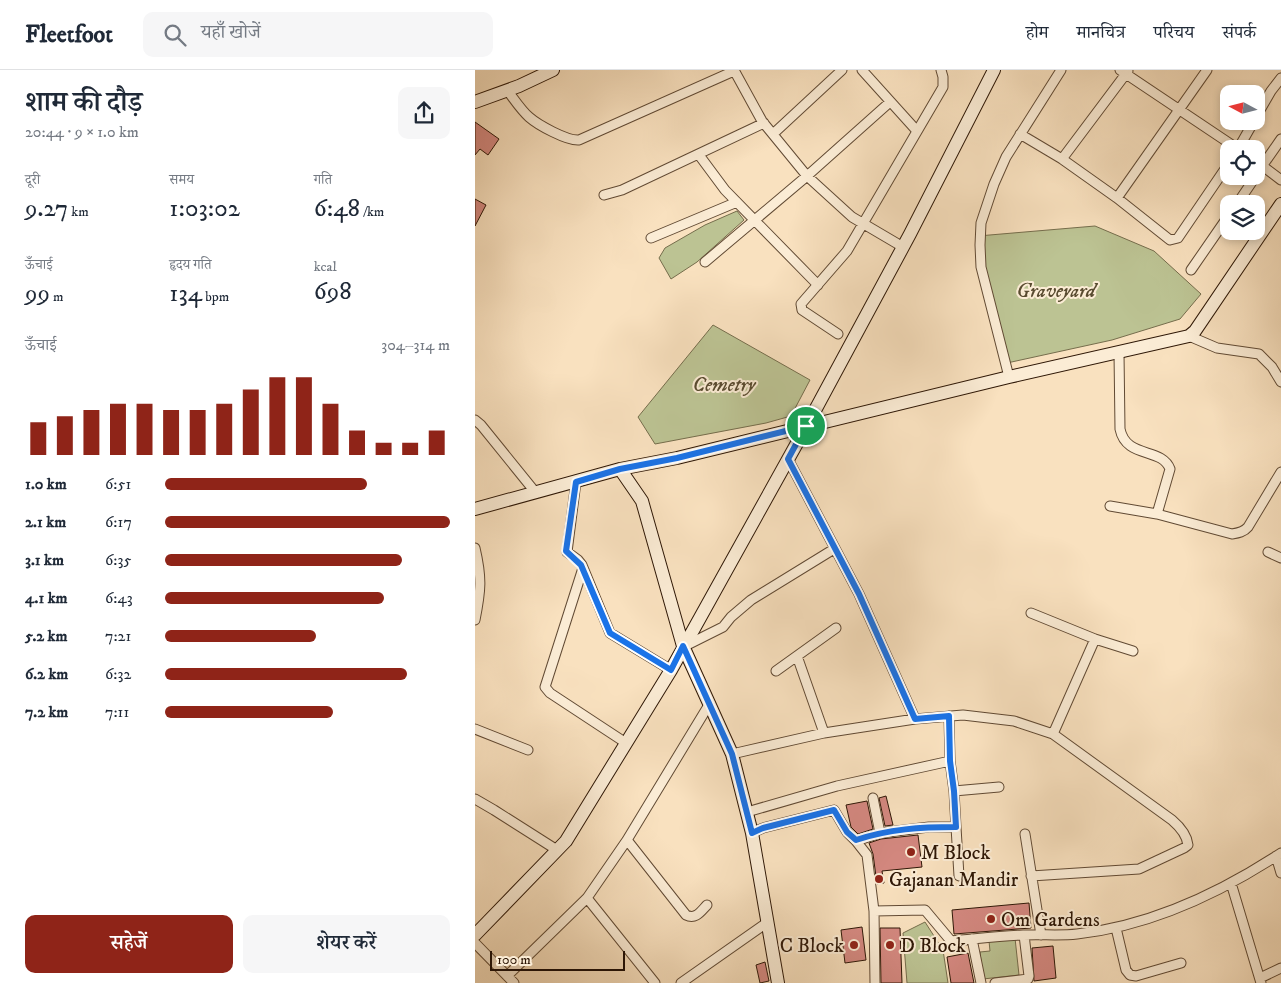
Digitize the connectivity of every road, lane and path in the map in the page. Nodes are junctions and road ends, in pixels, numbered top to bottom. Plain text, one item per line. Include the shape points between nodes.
1 (553, 70) edge
2 (734, 70) edge
3 (842, 70) edge
4 (861, 70) edge
5 (941, 70) edge
6 (994, 70) edge
7 (1061, 70) edge
8 (1207, 70) edge
9 (1125, 71) edge
10 (1281, 78) edge
11 (507, 90) junction
12 (1265, 101) edge
13 (475, 102) edge
14 (890, 102) junction
15 (1179, 109) junction
16 (763, 123) junction
17 (917, 131) junction
18 (773, 134) junction
19 (1020, 134) junction
20 (1281, 139) edge
21 (1225, 140) edge
22 (699, 155) junction
23 (1265, 157) edge
24 (1063, 159) junction
25 (1265, 167) edge
26 (1220, 175) edge
27 (807, 176) junction
28 (1281, 180) edge
29 (604, 195) dead end
30 (1117, 198) junction
31 (737, 202) junction
32 (1281, 204) edge
33 (754, 220) junction
34 (863, 225) junction
35 (1220, 228) edge
36 (651, 238) dead end
37 (903, 247) junction
38 (705, 262) dead end
39 (1191, 270) dead end
40 (818, 285) junction
41 (838, 334) dead end
42 (1189, 336) junction
43 (1119, 353) junction
44 (1009, 377) junction
45 (1281, 382) edge
46 (475, 420) edge
47 (806, 426) junction
48 (788, 459) junction
49 (620, 469) junction
50 (1281, 472) edge
51 (576, 482) junction
52 (536, 493) junction
53 (1110, 506) dead end
54 (475, 510) edge
55 (1157, 514) junction
56 (475, 548) edge
57 (835, 549) junction
58 (1269, 552) dead end
59 (1281, 558) edge
60 (583, 568) junction
61 (1031, 613) dead end
62 (475, 620) edge
63 (836, 628) dead end
64 (1095, 639) junction
65 (683, 646) junction
66 (1133, 651) dead end
67 (797, 656) junction
68 (671, 670) junction
69 (776, 671) dead end
70 (710, 703) junction
71 (949, 716) junction
72 (915, 719) junction
73 (475, 729) edge
74 (824, 733) junction
75 (1053, 734) junction
76 (627, 743) junction
77 (528, 750) dead end
78 (732, 754) junction
79 (950, 761) junction
80 (999, 787) dead end
81 (954, 791) junction
82 (873, 798) dead end
83 (475, 800) edge
84 (747, 812) junction
85 (956, 827) junction
86 (752, 833) junction
87 (880, 833) junction
88 (1025, 834) dead end
89 (627, 840) junction
90 (856, 840) junction
91 (557, 850) junction
92 (1278, 855) edge
93 (1281, 873) edge
94 (959, 876) dead end
95 (1031, 876) junction
96 (1231, 883) junction
97 (587, 898) junction
98 (707, 905) dead end
99 (874, 911) junction
100 (768, 922) junction
101 (1116, 928) junction
102 (475, 935) edge
103 (1024, 935) junction
104 (1041, 935) junction
105 (972, 939) junction
106 (475, 943) edge
107 (1181, 963) dead end
108 (1281, 968) edge
109 (507, 976) junction
110 (1261, 980) edge
111 (514, 983) edge
112 (655, 983) edge
113 (681, 983) edge
114 (778, 983) edge
115 (875, 983) edge
116 (981, 983) edge
117 (995, 983) edge

1 - 11 street
2 - 11 street via 579,140 536,122
2 - 16 street
3 - 18 street
4 - 14 street
5 - 17 street via 943,87
6 - 37 street
7 - 19 street
8 - 15 street
9 - 15 street
9 - 24 street
10 - 12 street
11 - 13 street
14 - 17 street
14 - 27 street
15 - 21 street
15 - 30 street
16 - 18 street
16 - 22 street
17 - 34 street
18 - 27 street
19 - 24 street
19 - 44 street via 994,184 980,234 981,267
20 - 23 street
22 - 29 street
22 - 31 street
24 - 30 street
25 - 28 street
26 - 30 street via 1176,240 1167,239
27 - 33 street
27 - 34 street
31 - 33 street
31 - 36 street
32 - 42 street
33 - 38 street
33 - 40 street
34 - 37 street
34 - 40 street via 847,251
35 - 39 street
37 - 47 street
40 - 41 street via 801,304 801,309
42 - 43 street
42 - 45 street via 1217,348 1259,354
43 - 44 street
43 - 55 street via 1123,440 1165,461 1170,469
44 - 47 street
46 - 52 street
47 - 48 street
47 - 49 street
48 - 57 street
48 - 65 street
49 - 51 street
49 - 65 street via 642,501
50 - 55 street via 1242,532 1231,534
51 - 52 street
51 - 60 street via 566,551
52 - 54 street
53 - 55 street
56 - 62 street via 481,591
57 - 65 street via 751,600 723,627
57 - 72 street via 859,594
58 - 59 street
60 - 68 street via 610,633
60 - 76 street via 545,687
61 - 64 street
63 - 67 street
64 - 66 street
64 - 75 street
65 - 68 street
65 - 70 street
67 - 69 street
67 - 74 street
68 - 76 street
70 - 78 street
70 - 89 street
71 - 72 street
71 - 75 street via 1014,721
71 - 79 street
72 - 74 street
73 - 77 street
74 - 78 street
75 - 95 street via 1172,820 1188,845 1139,869
76 - 91 street via 566,841
78 - 84 street
79 - 81 street
79 - 84 street via 837,786
80 - 81 street
81 - 85 street
82 - 87 street
83 - 91 street
84 - 86 street
85 - 87 street
85 - 94 street
86 - 90 street via 834,810 847,832
86 - 100 street
87 - 90 street
88 - 95 street
89 - 97 street
89 - 98 street via 686,915 696,916
90 - 99 street via 867,855
91 - 102 street
92 - 93 street
92 - 96 street
95 - 104 street
96 - 101 street via 1159,917
96 - 110 street
97 - 109 street
97 - 112 street
99 - 105 street via 925,910 951,941
99 - 115 street
100 - 113 street
100 - 114 street
101 - 104 street via 1076,935
101 - 107 street via 1126,970 1131,975
103 - 104 street
103 - 105 street
103 - 117 street via 1027,980
105 - 116 street
106 - 109 street
108 - 110 street
109 - 111 street

